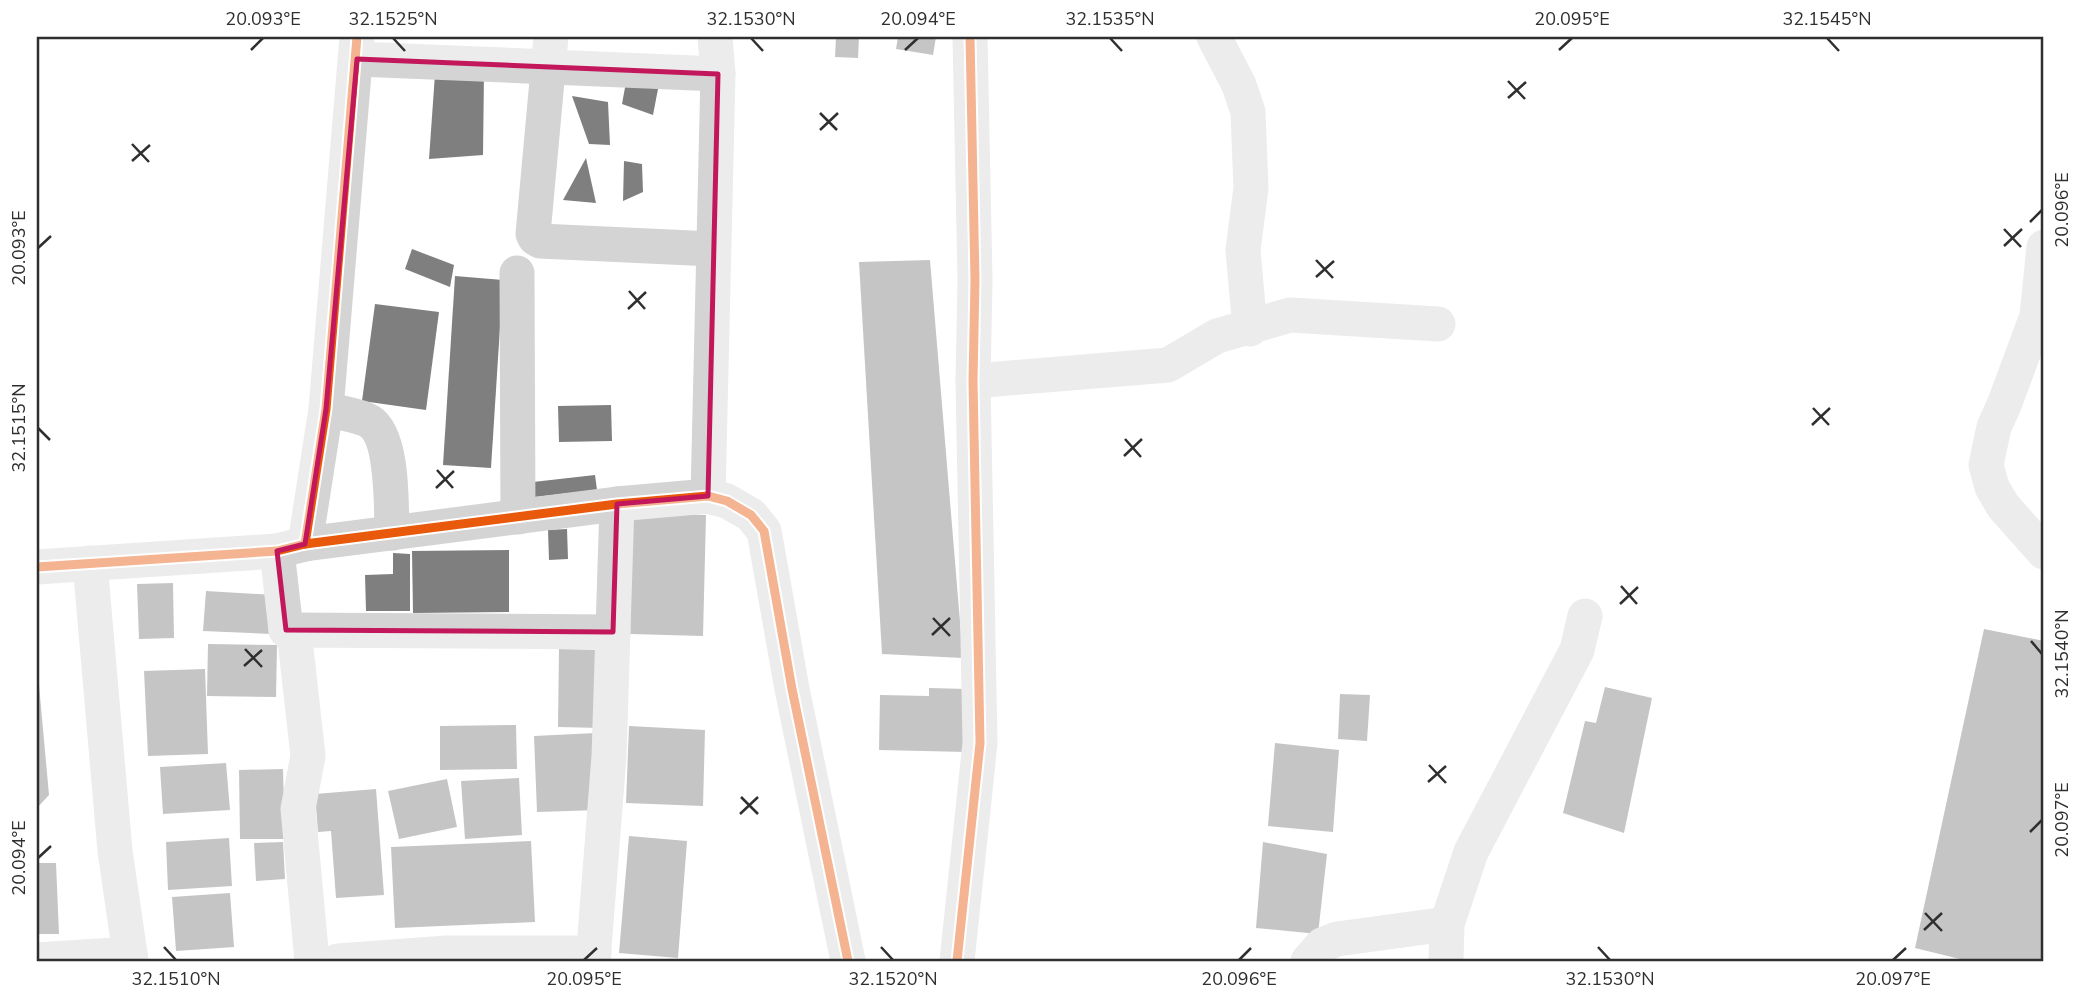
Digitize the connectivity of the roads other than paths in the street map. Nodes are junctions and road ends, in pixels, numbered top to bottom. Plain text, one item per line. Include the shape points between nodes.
1 (715, 37) edge
2 (970, 37) edge
3 (1214, 37) edge
4 (357, 48) edge
5 (550, 52) edge
6 (718, 74) junction
7 (2044, 247) edge
8 (713, 248) junction
9 (517, 273) dead end
10 (1438, 324) dead end
11 (1251, 328) junction
12 (973, 381) junction
13 (326, 410) junction
14 (708, 496) junction
15 (617, 504) junction
16 (518, 517) junction
17 (392, 533) junction
18 (291, 548) junction
19 (2044, 552) edge
20 (90, 563) junction
21 (37, 566) edge
22 (1585, 616) dead end
23 (286, 630) junction
24 (613, 632) junction
25 (1447, 924) junction
26 (593, 957) edge
27 (131, 958) edge
28 (37, 960) edge
29 (312, 961) edge
30 (338, 961) edge
31 (848, 961) edge
32 (957, 961) edge
33 (1308, 961) edge
34 (1446, 961) edge

1 - 6 street
2 - 12 street
3 - 11 street via 1248,112 1251,188 1243,250
4 - 5 street
4 - 13 street
5 - 6 street
5 - 8 street via 535,238
6 - 8 street
7 - 19 street via 2037,316 1994,427 1986,465 2003,506
8 - 14 street
9 - 16 street
10 - 11 street via 1290,316
11 - 12 street via 1217,336 1168,365
12 - 32 street via 980,743
13 - 17 street via 368,421 377,430 389,458
13 - 18 street
14 - 15 street
14 - 31 street via 751,515 764,531
15 - 16 street
15 - 24 street
16 - 17 street
17 - 18 street
18 - 20 street
18 - 23 street
20 - 21 street
20 - 27 street via 115,851
22 - 25 street via 1577,650 1471,852
23 - 24 street
23 - 29 street via 295,640 308,755 298,809
24 - 26 street via 609,756
25 - 33 street via 1337,939
25 - 34 street
26 - 30 street via 447,953
27 - 28 street

